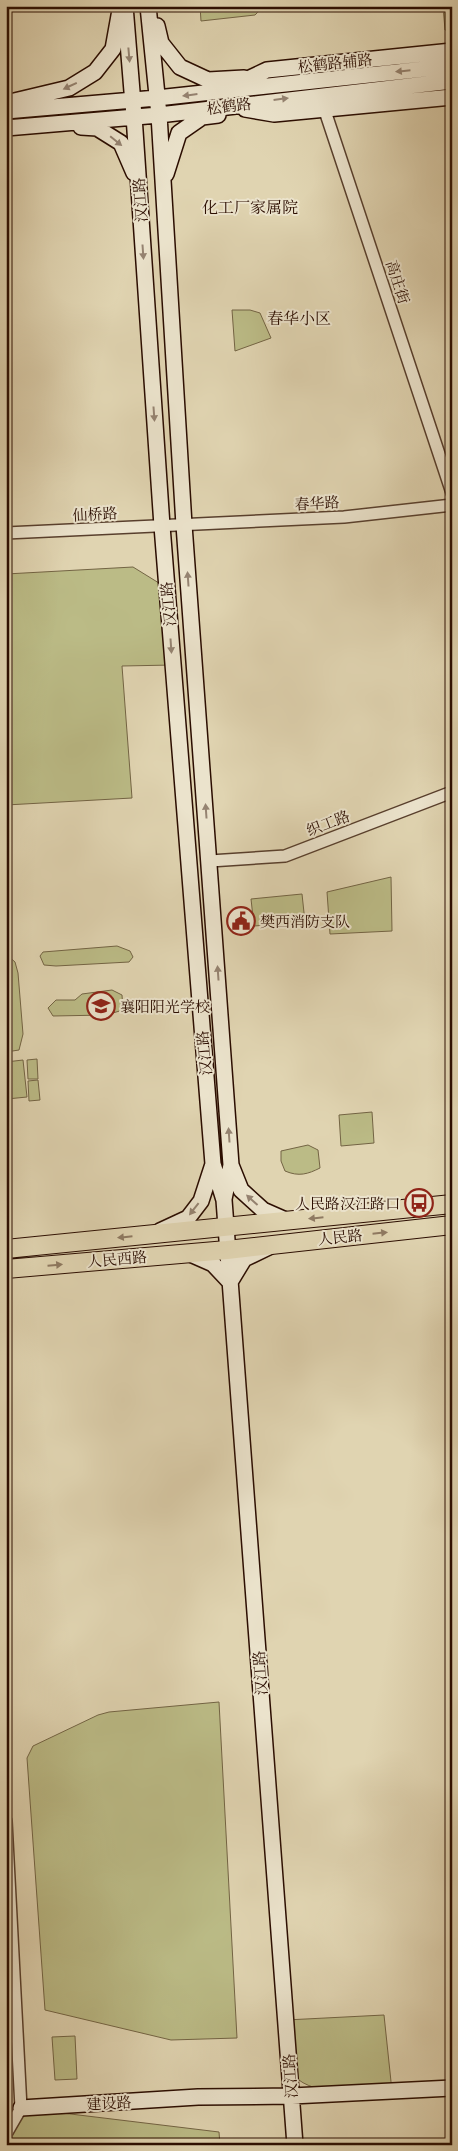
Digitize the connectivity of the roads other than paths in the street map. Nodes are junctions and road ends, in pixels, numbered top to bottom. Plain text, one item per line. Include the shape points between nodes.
1 (120, 6) edge
2 (125, 6) edge
3 (150, 6) edge
4 (452, 52) edge
5 (379, 66) junction
6 (452, 66) edge
7 (250, 78) junction
8 (452, 81) edge
9 (222, 91) junction
10 (320, 95) junction
11 (452, 97) edge
12 (156, 98) junction
13 (133, 100) junction
14 (6, 103) edge
15 (224, 106) junction
16 (253, 110) junction
17 (6, 111) edge
18 (159, 114) junction
19 (134, 116) junction
20 (37, 125) junction
21 (6, 128) edge
22 (163, 183) junction
23 (139, 185) junction
24 (452, 493) edge
25 (452, 505) edge
26 (184, 525) junction
27 (162, 526) junction
28 (6, 532) edge
29 (452, 792) edge
30 (210, 861) junction
31 (213, 1164) junction
32 (231, 1165) junction
33 (224, 1200) junction
34 (452, 1204) edge
35 (288, 1221) junction
36 (452, 1225) edge
37 (226, 1228) junction
38 (154, 1234) junction
39 (275, 1244) junction
40 (6, 1249) edge
41 (227, 1250) junction
42 (188, 1253) junction
43 (6, 1269) edge
44 (230, 1282) junction
45 (6, 1820) edge
46 (452, 2088) edge
47 (292, 2096) junction
48 (20, 2108) junction
49 (6, 2134) edge
50 (295, 2145) edge

1 -> 14 main road via 113,49 96,72 69,88
2 -> 13 main road, 汉江路
3 - 7 main road via 161,44 180,67 208,80
3 - 12 main road, 汉江路
4 - 5 main road, 松鹤路辅路
6 -> 5 main road, 松鹤路
5 - 7 main road, 松鹤路辅路 via 267,70
5 - 10 main road, 松鹤路
7 - 9 main road, 松鹤路辅路
8 - 10 main road, 松鹤路
9 - 10 main road, 松鹤路
9 -> 12 main road, 松鹤路
10 - 11 main road
15 -> 10 main road, 松鹤路
10 - 16 main road via 274,114
10 - 24 street, 高庄街
12 - 13 main road, 松鹤路
12 - 18 main road, 汉江路
13 - 17 main road, 松鹤路
13 - 19 main road, 汉江路
15 - 16 main road
15 - 18 main road, 松鹤路
16 - 22 main road via 202,117 179,133
18 - 19 main road, 松鹤路
18 - 22 main road, 汉江路
19 - 20 main road, 松鹤路
19 - 23 main road, 汉江路
20 - 21 main road, 松鹤路
20 -> 23 main road via 97,128 121,143
22 - 26 main road, 汉江路
23 -> 27 main road, 汉江路
25 - 26 street, 春华路 via 344,517
26 - 27 street, 仙桥路
30 -> 26 main road, 汉江路
27 - 28 street, 仙桥路
27 -> 31 main road, 汉江路
29 - 30 street, 织工路 via 285,856
32 -> 30 main road, 汉江路
31 - 33 main road, 汉江路
31 -> 38 main road via 201,1201 188,1218
32 - 33 main road, 汉江路
35 -> 32 main road via 262,1210 241,1190
33 - 37 main road, 汉江路
34 -> 35 main road, 人民路
35 - 37 main road, 人民路
39 -> 36 main road, 人民路
37 - 38 main road, 人民西路
37 - 41 main road, 汉江路
38 -> 40 main road, 人民西路
39 - 41 main road, 人民路
39 - 44 main road via 244,1259
41 - 42 main road, 人民西路
41 - 44 main road, 汉江路
43 -> 42 main road, 人民西路
42 - 44 main road via 214,1264
44 - 47 main road, 汉江路
45 - 48 street
46 - 47 main road
47 - 48 main road, 建设路 via 198,2097
47 - 50 main road, 汉江路
48 - 49 street

